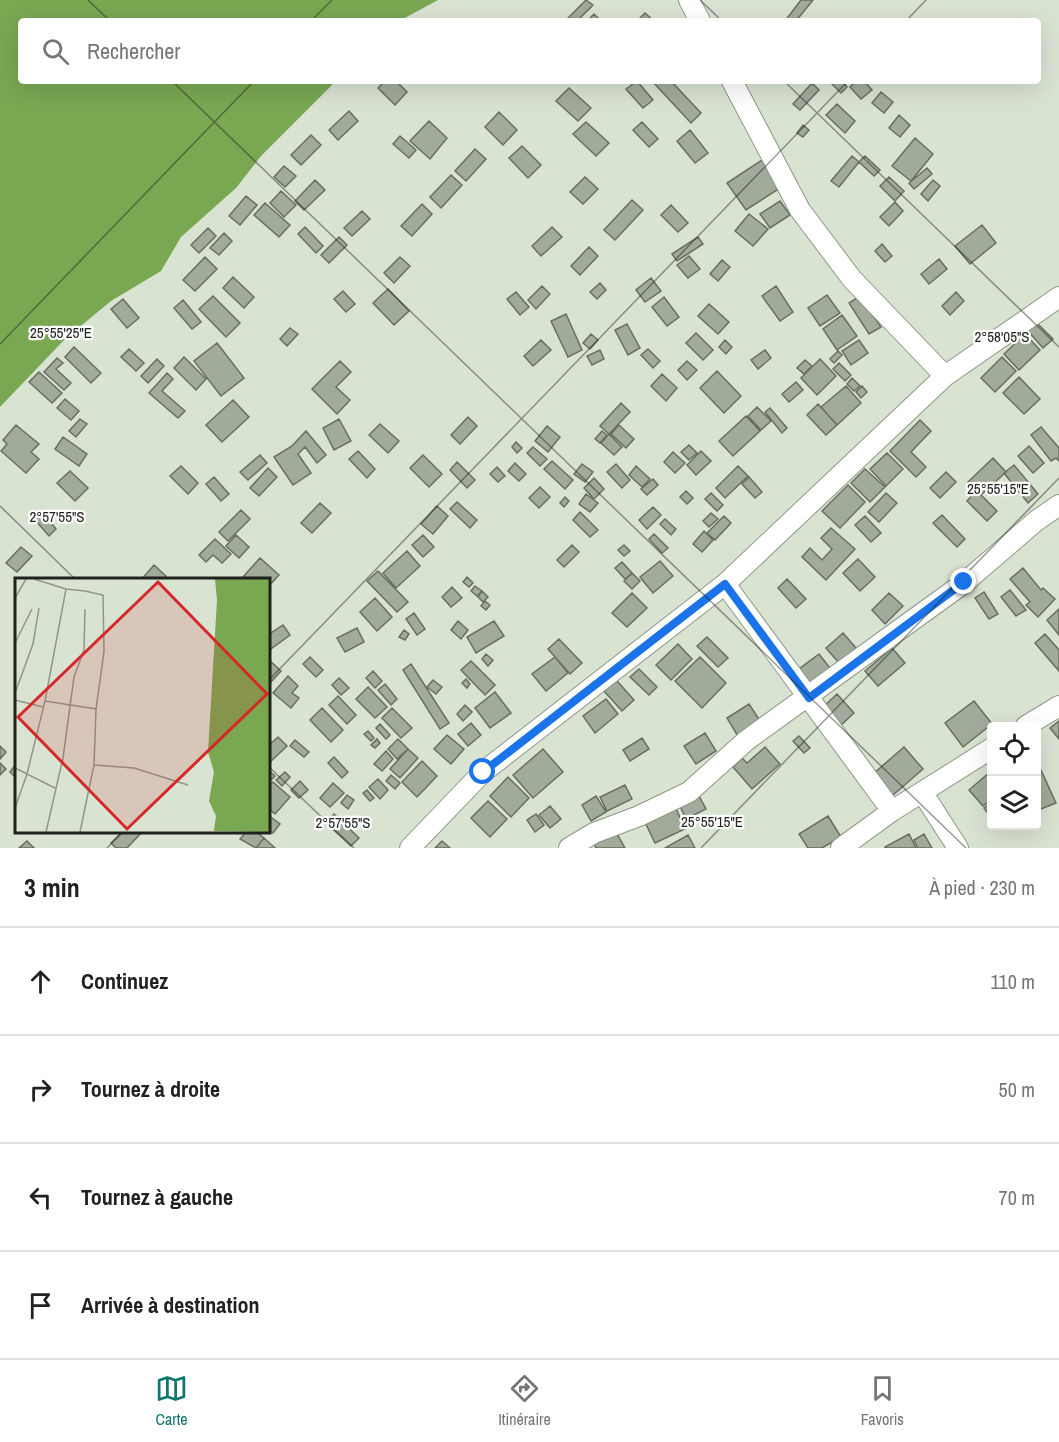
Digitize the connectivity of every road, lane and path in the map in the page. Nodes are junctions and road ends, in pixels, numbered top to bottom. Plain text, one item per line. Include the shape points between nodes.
1 (689, 0) edge
2 (698, 18) edge
3 (734, 84) edge
4 (1059, 297) edge
5 (945, 376) junction
6 (1059, 505) edge
7 (725, 584) junction
8 (809, 698) junction
9 (1059, 706) edge
10 (1033, 722) edge
11 (987, 751) edge
12 (922, 792) junction
13 (892, 811) junction
14 (410, 848) edge
15 (569, 848) edge
16 (841, 848) edge
17 (958, 848) edge

1 - 2 street
3 - 5 street via 800,210 852,279
4 - 5 street
5 - 7 street
6 - 8 street
7 - 8 street
7 - 14 street via 483,772
8 - 13 street
8 - 15 street via 747,740 689,792 594,833
9 - 10 street
11 - 12 street
12 - 13 street
12 - 17 street
13 - 16 street

